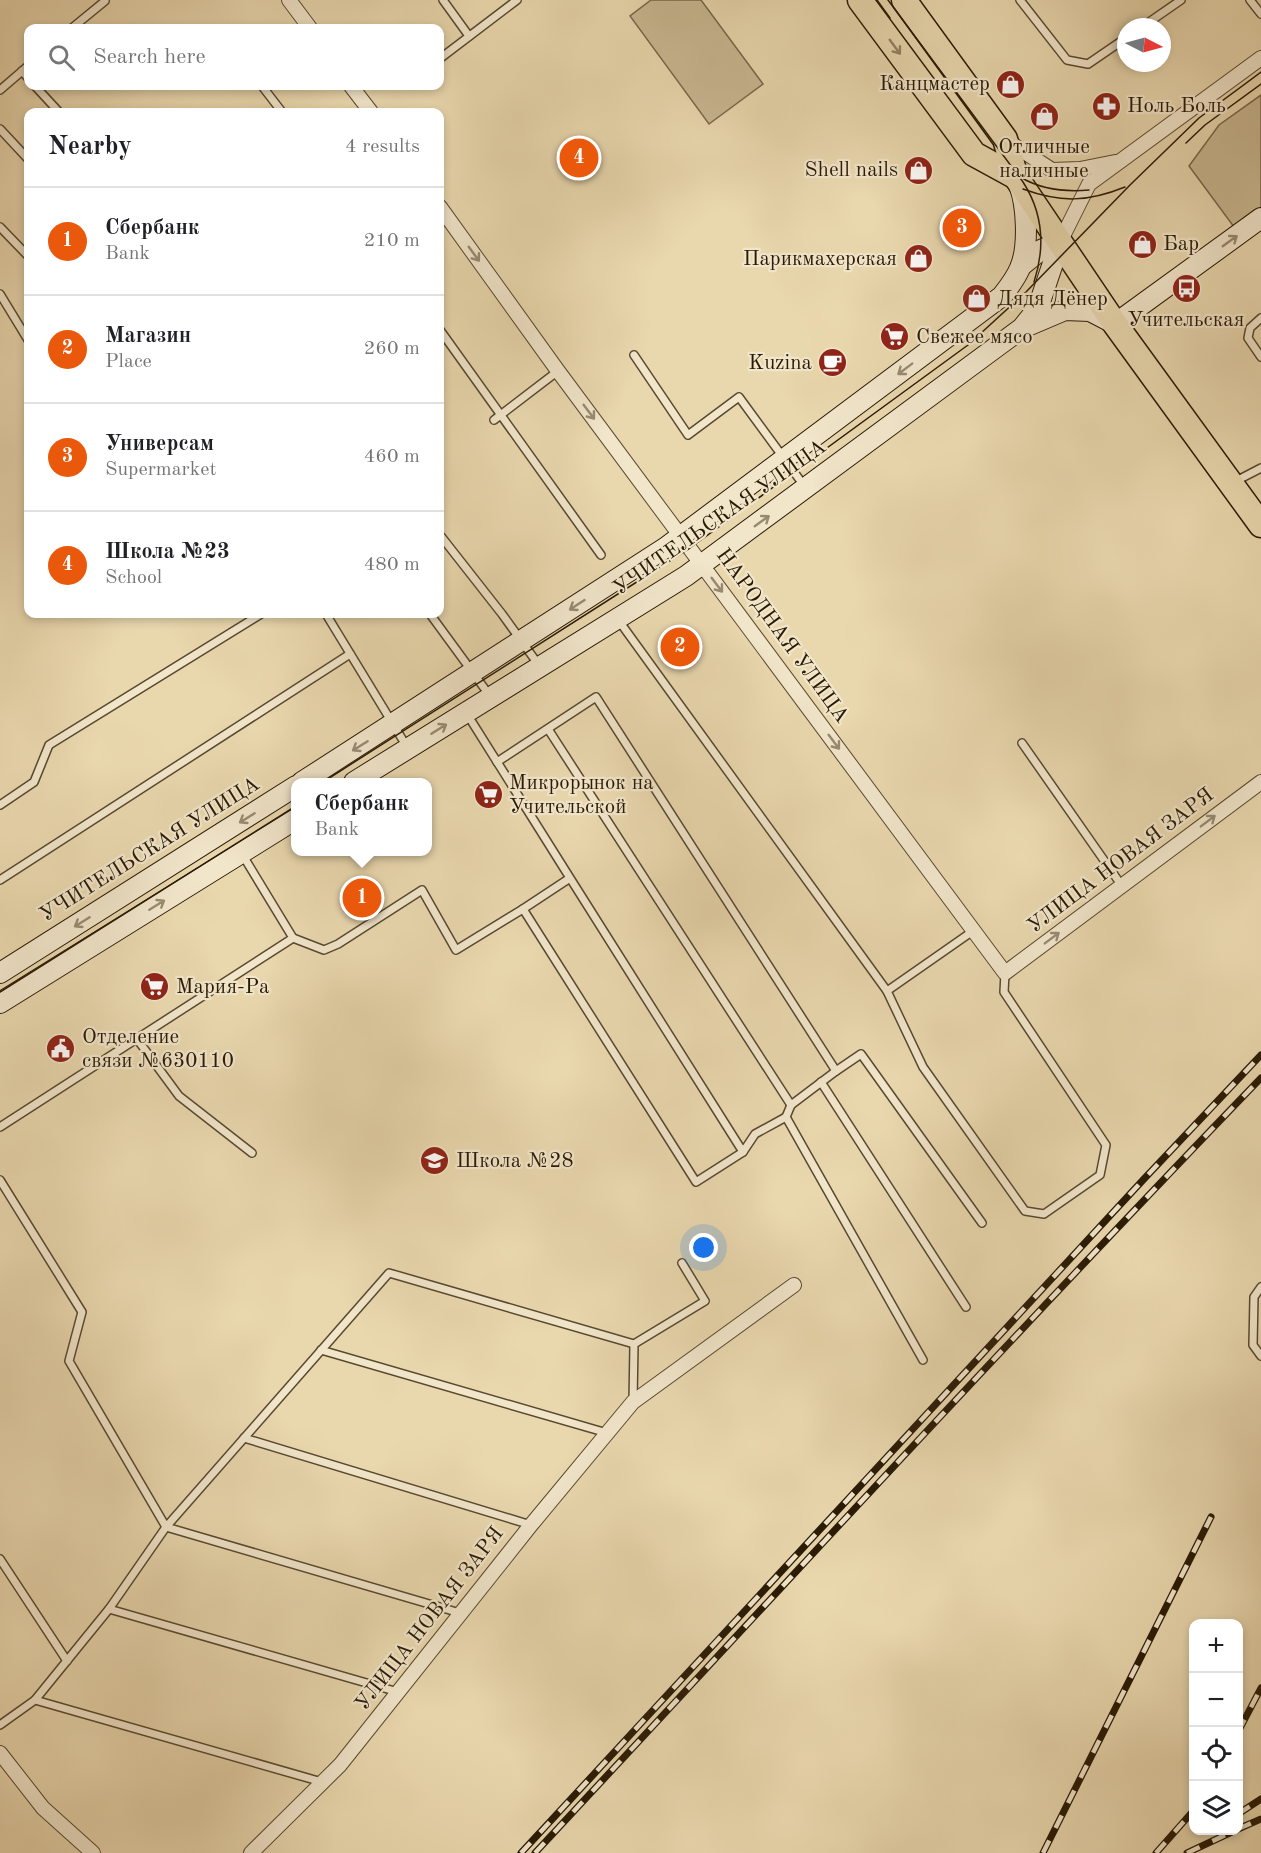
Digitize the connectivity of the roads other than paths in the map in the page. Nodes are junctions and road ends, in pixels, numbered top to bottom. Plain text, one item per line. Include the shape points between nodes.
1 (105, 0) edge
2 (289, 0) edge
3 (443, 0) edge
4 (517, 0) edge
5 (860, 0) edge
6 (904, 0) edge
7 (1020, 0) edge
8 (1181, 0) edge
9 (1250, 0) edge
10 (1261, 14) edge
11 (1155, 18) edge
12 (77, 24) edge
13 (307, 24) edge
14 (470, 36) junction
15 (1117, 44) edge
16 (444, 56) edge
17 (1261, 58) edge
18 (22, 71) joint
19 (24, 73) edge
20 (0, 90) edge
21 (39, 90) edge
22 (265, 90) edge
23 (354, 90) edge
24 (55, 108) edge
25 (279, 108) edge
26 (368, 108) edge
27 (0, 129) edge
28 (1005, 139) junction
29 (24, 155) edge
30 (1120, 161) junction
31 (1016, 177) junction
32 (444, 213) edge
33 (1261, 218) edge
34 (0, 227) edge
35 (1060, 242) junction
36 (24, 252) edge
37 (1021, 266) junction
38 (0, 294) edge
39 (1261, 318) edge
40 (1114, 324) junction
41 (1022, 328) junction
42 (24, 333) edge
43 (444, 336) edge
44 (634, 356) dead end
45 (1261, 357) edge
46 (558, 371) junction
47 (500, 414) junction
48 (494, 420) dead end
49 (784, 459) junction
50 (1261, 468) edge
51 (1231, 484) junction
52 (806, 489) junction
53 (1261, 525) edge
54 (682, 536) junction
55 (444, 540) edge
56 (601, 555) dead end
57 (703, 565) junction
58 (255, 618) edge
59 (328, 618) edge
60 (433, 618) edge
61 (618, 619) junction
62 (521, 641) junction
63 (350, 654) junction
64 (539, 667) junction
65 (474, 673) junction
66 (490, 696) junction
67 (466, 712) junction
68 (394, 725) junction
69 (548, 729) junction
70 (1022, 743) dead end
71 (408, 749) junction
72 (497, 762) junction
73 (310, 778) edge
74 (362, 778) edge
75 (1261, 782) edge
76 (291, 789) edge
77 (0, 804) edge
78 (291, 822) edge
79 (241, 853) junction
80 (570, 878) junction
81 (0, 880) edge
82 (1122, 886) junction
83 (523, 909) junction
84 (973, 931) junction
85 (293, 938) junction
86 (0, 973) edge
87 (1005, 974) junction
88 (887, 991) junction
89 (0, 1003) edge
90 (137, 1039) junction
91 (836, 1071) junction
92 (821, 1082) junction
93 (791, 1106) junction
94 (786, 1117) junction
95 (0, 1127) edge
96 (252, 1152) dead end
97 (742, 1152) junction
98 (0, 1180) edge
99 (982, 1223) dead end
100 (682, 1263) dead end
101 (794, 1285) dead end
102 (1261, 1287) edge
103 (966, 1306) dead end
104 (634, 1344) junction
105 (321, 1350) junction
106 (1261, 1356) edge
107 (923, 1360) dead end
108 (633, 1402) junction
109 (607, 1433) junction
110 (244, 1438) junction
111 (531, 1525) junction
112 (166, 1527) junction
113 (0, 1559) edge
114 (109, 1609) junction
115 (460, 1613) junction
116 (67, 1661) junction
117 (398, 1692) junction
118 (35, 1700) junction
119 (0, 1725) edge
120 (0, 1753) edge
121 (325, 1782) junction
122 (93, 1853) edge
123 (251, 1853) edge

1 - 12 lane
2 - 13 street
3 - 14 lane
4 - 14 lane
5 -> 31 highway via 974,154
6 - 28 highway
7 - 15 lane via 1067,60 1088,64
8 - 11 lane
9 - 10 lane
14 - 16 lane
17 - 30 street, УЧИТЕЛЬСКАЯ УЛИЦА
18 - 19 lane
18 - 20 lane
21 - 24 lane
22 - 25 lane
23 - 26 street
27 - 29 lane
28 - 30 street via 1052,170
28 - 31 highway
30 - 35 street, УЧИТЕЛЬСКАЯ УЛИЦА via 1089,184
31 - 35 highway
31 - 37 main road via 1025,214
32 -> 46 street, НАРОДНАЯ УЛИЦА
40 -> 33 main road
34 - 36 lane
35 - 37 main road via 1041,250
35 - 40 highway
35 - 41 main road, УЧИТЕЛЬСКАЯ УЛИЦА via 1038,308
37 -> 49 main road, УЧИТЕЛЬСКАЯ УЛИЦА via 1002,296
38 - 42 lane
39 - 45 lane via 1250,328 1248,338
40 - 41 main road via 1090,311 1065,310
40 - 51 highway
41 - 52 main road, УЧИТЕЛЬСКАЯ УЛИЦА
43 - 47 lane
44 - 49 lane via 688,435 739,397
46 - 47 lane
46 -> 54 street, НАРОДНАЯ УЛИЦА
47 - 48 lane
47 - 56 lane
49 - 52 lane
49 - 54 main road, УЧИТЕЛЬСКАЯ УЛИЦА
50 - 51 lane
51 - 53 highway
57 -> 52 main road, УЧИТЕЛЬСКАЯ УЛИЦА
54 - 57 street, НАРОДНАЯ УЛИЦА
54 -> 62 main road, УЧИТЕЛЬСКАЯ УЛИЦА
55 - 62 lane
57 - 61 main road, УЧИТЕЛЬСКАЯ УЛИЦА
57 -> 84 street, НАРОДНАЯ УЛИЦА
58 - 77 lane via 49,745 34,782
59 - 63 lane
60 - 65 lane
61 - 64 main road, УЧИТЕЛЬСКАЯ УЛИЦА
61 - 88 lane
62 - 64 lane
62 - 65 main road, УЧИТЕЛЬСКАЯ УЛИЦА
63 - 68 lane
63 - 81 lane
64 - 66 main road, УЧИТЕЛЬСКАЯ УЛИЦА
65 - 66 lane
65 - 68 main road, УЧИТЕЛЬСКАЯ УЛИЦА
66 - 67 main road, УЧИТЕЛЬСКАЯ УЛИЦА
71 -> 67 main road, УЧИТЕЛЬСКАЯ УЛИЦА
67 - 72 lane
68 - 71 lane
68 -> 73 main road, УЧИТЕЛЬСКАЯ УЛИЦА
69 - 72 lane
69 - 91 lane via 596,698
69 - 93 lane
70 - 82 lane
71 - 74 main road, УЧИТЕЛЬСКАЯ УЛИЦА
72 - 80 lane
82 -> 75 street, УЛИЦА НОВАЯ ЗАРЯ
76 -> 86 main road, УЧИТЕЛЬСКАЯ УЛИЦА
78 - 79 main road
79 - 85 lane
89 -> 79 main road
80 - 83 lane
80 - 97 lane
87 -> 82 street, УЛИЦА НОВАЯ ЗАРЯ
83 - 85 lane via 456,950 422,890 324,950
83 - 97 lane via 696,1182
84 - 87 street, НАРОДНАЯ УЛИЦА
84 - 88 lane
85 - 90 lane
87 - 88 lane via 1004,992 1106,1145 1100,1175 1044,1214 1025,1211 936,1086
90 - 95 lane
90 - 96 lane via 179,1096
91 - 92 lane
91 - 99 lane via 861,1054
92 - 93 lane
92 - 103 lane
93 - 94 lane
94 - 97 lane via 755,1134
94 - 107 lane
98 - 112 lane via 82,1312 69,1361
100 - 104 lane via 705,1301
101 - 108 street, УЛИЦА НОВАЯ ЗАРЯ
102 - 106 lane via 1254,1297 1253,1344
104 - 105 lane via 389,1272
104 - 108 lane
105 - 109 lane
105 - 110 lane
108 - 109 street, УЛИЦА НОВАЯ ЗАРЯ
109 - 111 street, УЛИЦА НОВАЯ ЗАРЯ
110 - 111 lane
110 - 112 lane
111 - 115 street, УЛИЦА НОВАЯ ЗАРЯ
112 - 114 lane
112 - 115 lane
113 - 116 lane
114 - 116 lane
114 - 117 lane
115 - 117 street, УЛИЦА НОВАЯ ЗАРЯ
116 - 118 lane
117 - 121 street, УЛИЦА НОВАЯ ЗАРЯ
118 - 119 lane
118 - 121 lane
120 - 122 street via 43,1808
121 - 123 street, УЛИЦА НОВАЯ ЗАРЯ

